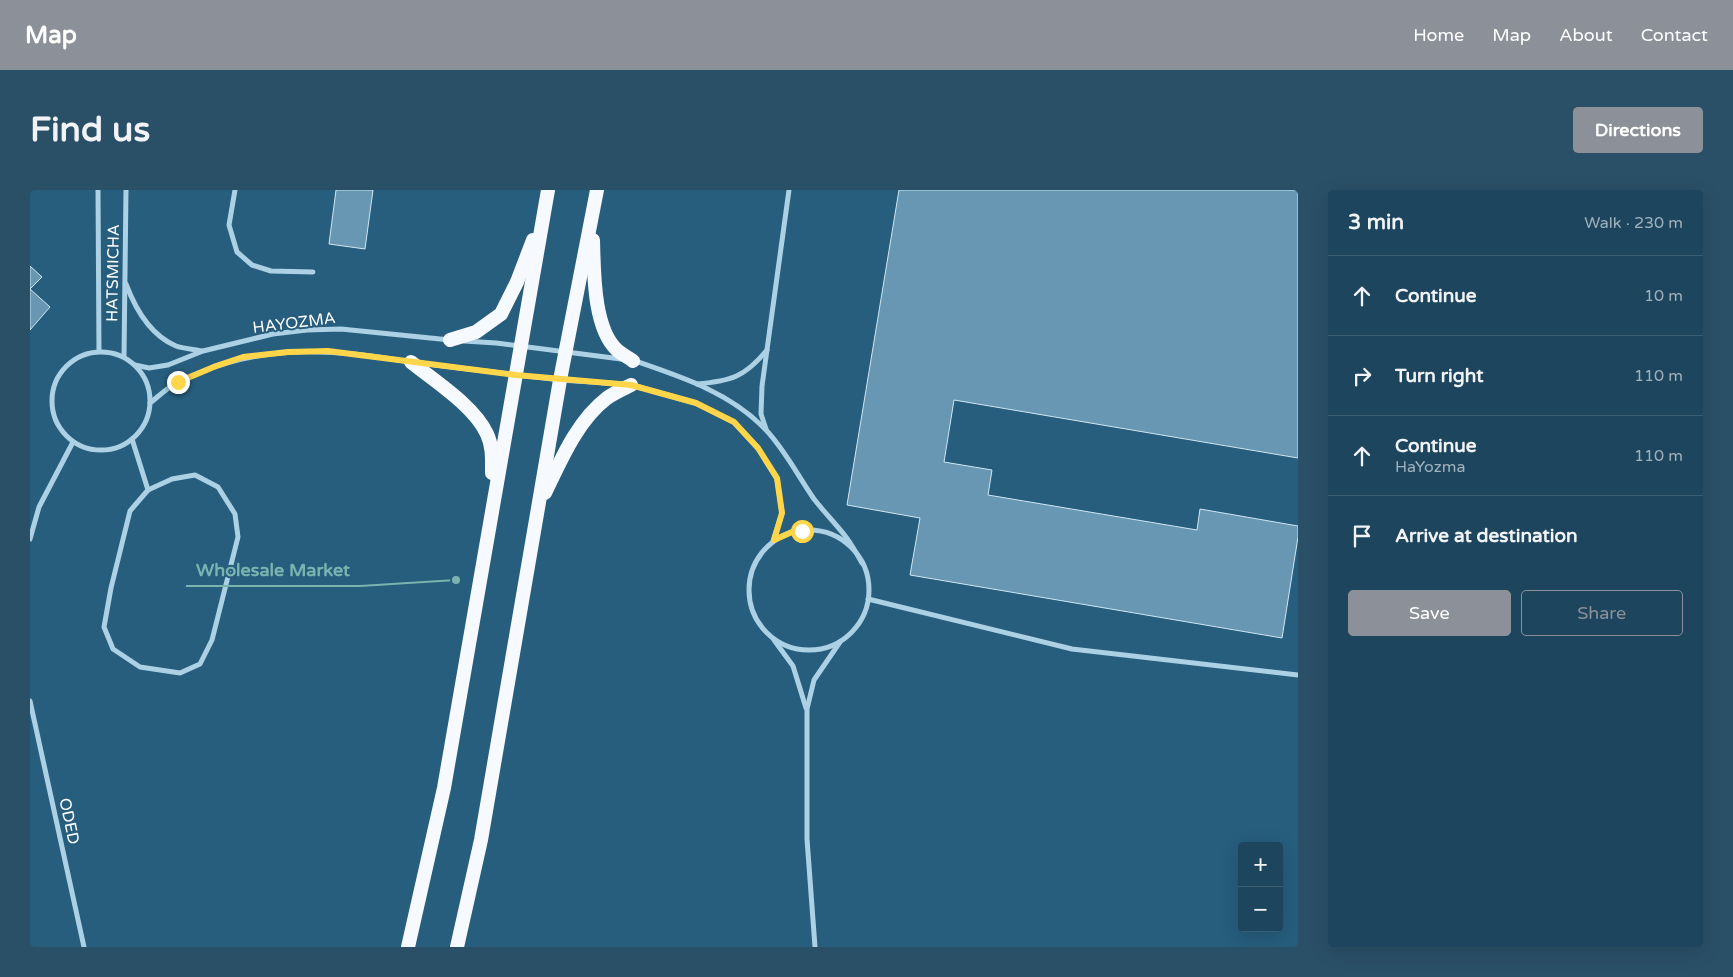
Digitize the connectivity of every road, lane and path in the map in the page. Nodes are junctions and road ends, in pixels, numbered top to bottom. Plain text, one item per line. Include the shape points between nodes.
1 (98, 190) edge
2 (126, 190) edge
3 (235, 190) edge
4 (548, 190) edge
5 (597, 190) edge
6 (789, 190) edge
7 (593, 210) junction
8 (544, 212) junction
9 (313, 272) dead end
10 (125, 282) junction
11 (450, 340) junction
12 (520, 346) junction
13 (768, 350) junction
14 (99, 351) junction
15 (203, 351) junction
16 (565, 352) junction
17 (124, 357) junction
18 (633, 361) junction
19 (411, 362) junction
20 (135, 365) junction
21 (516, 375) junction
22 (560, 380) junction
23 (697, 384) junction
24 (631, 385) junction
25 (150, 402) junction
26 (767, 431) junction
27 (132, 439) junction
28 (74, 442) junction
29 (148, 490) junction
30 (538, 504) junction
31 (491, 516) junction
32 (30, 539) edge
33 (774, 540) junction
34 (862, 563) junction
35 (868, 599) junction
36 (773, 638) junction
37 (841, 641) junction
38 (1298, 674) edge
39 (30, 701) edge
40 (806, 709) junction
41 (84, 947) edge
42 (408, 947) edge
43 (457, 947) edge
44 (815, 947) edge

1 - 14 street, HATSMICHA
2 - 10 street, HATSMICHA
3 - 9 street via 229,225 237,252 252,265 271,271
4 - 8 highway
5 - 7 highway
6 - 13 street
7 - 16 highway
7 - 18 highway via 594,273 600,315 607,337 616,350
8 - 11 highway via 501,314 476,332
8 - 12 highway
10 - 15 street via 133,304 152,328 175,345
10 - 17 street, HATSMICHA
11 - 12 street, HAYOZMA
11 - 15 street, HAYOZMA via 341,329 273,334
12 - 16 street, HAYOZMA
12 - 21 highway
13 - 23 street via 741,375
13 - 26 street via 760,414
14 - 17 street
14 - 28 street via 84,354 70,362 59,373 53,387 51,403 54,418
15 - 20 street, HAYOZMA via 168,365 149,368
16 - 18 street, HAYOZMA
16 - 22 highway
17 - 20 street
18 - 23 street, HAYOZMA
19 - 21 street, HAYOZMA
19 - 25 street, HAYOZMA via 328,351 243,357 178,382
19 - 31 highway via 467,406 487,434 492,454
20 - 25 street via 144,376
21 - 22 street, HAYOZMA
21 - 31 highway
22 - 24 street, HAYOZMA
22 - 30 highway
23 - 26 street, HAYOZMA via 725,397
24 - 30 highway via 607,398 589,416 569,444
24 - 33 street, HAYOZMA via 696,403 734,422 758,448 777,478 782,513
25 - 27 street via 142,429
26 - 34 street
27 - 28 street via 119,447 104,450
27 - 29 street
28 - 32 street via 39,507
29 - 29 street via 130,511 104,627 113,649 140,666 180,673 200,664 212,640 238,537 235,514 218,487 195,475 172,479
30 - 43 highway via 481,840
31 - 42 highway via 444,788
33 - 34 street via 792,532 813,530 833,535 850,546
33 - 36 street via 760,554 751,570 748,589 751,608 759,625
34 - 35 street via 868,581
35 - 37 street via 864,615
35 - 38 street via 1072,649
36 - 37 street via 789,647 808,650 825,648
36 - 40 street via 793,666
37 - 40 street via 814,680
39 - 41 street, ODED
40 - 44 street via 807,839

